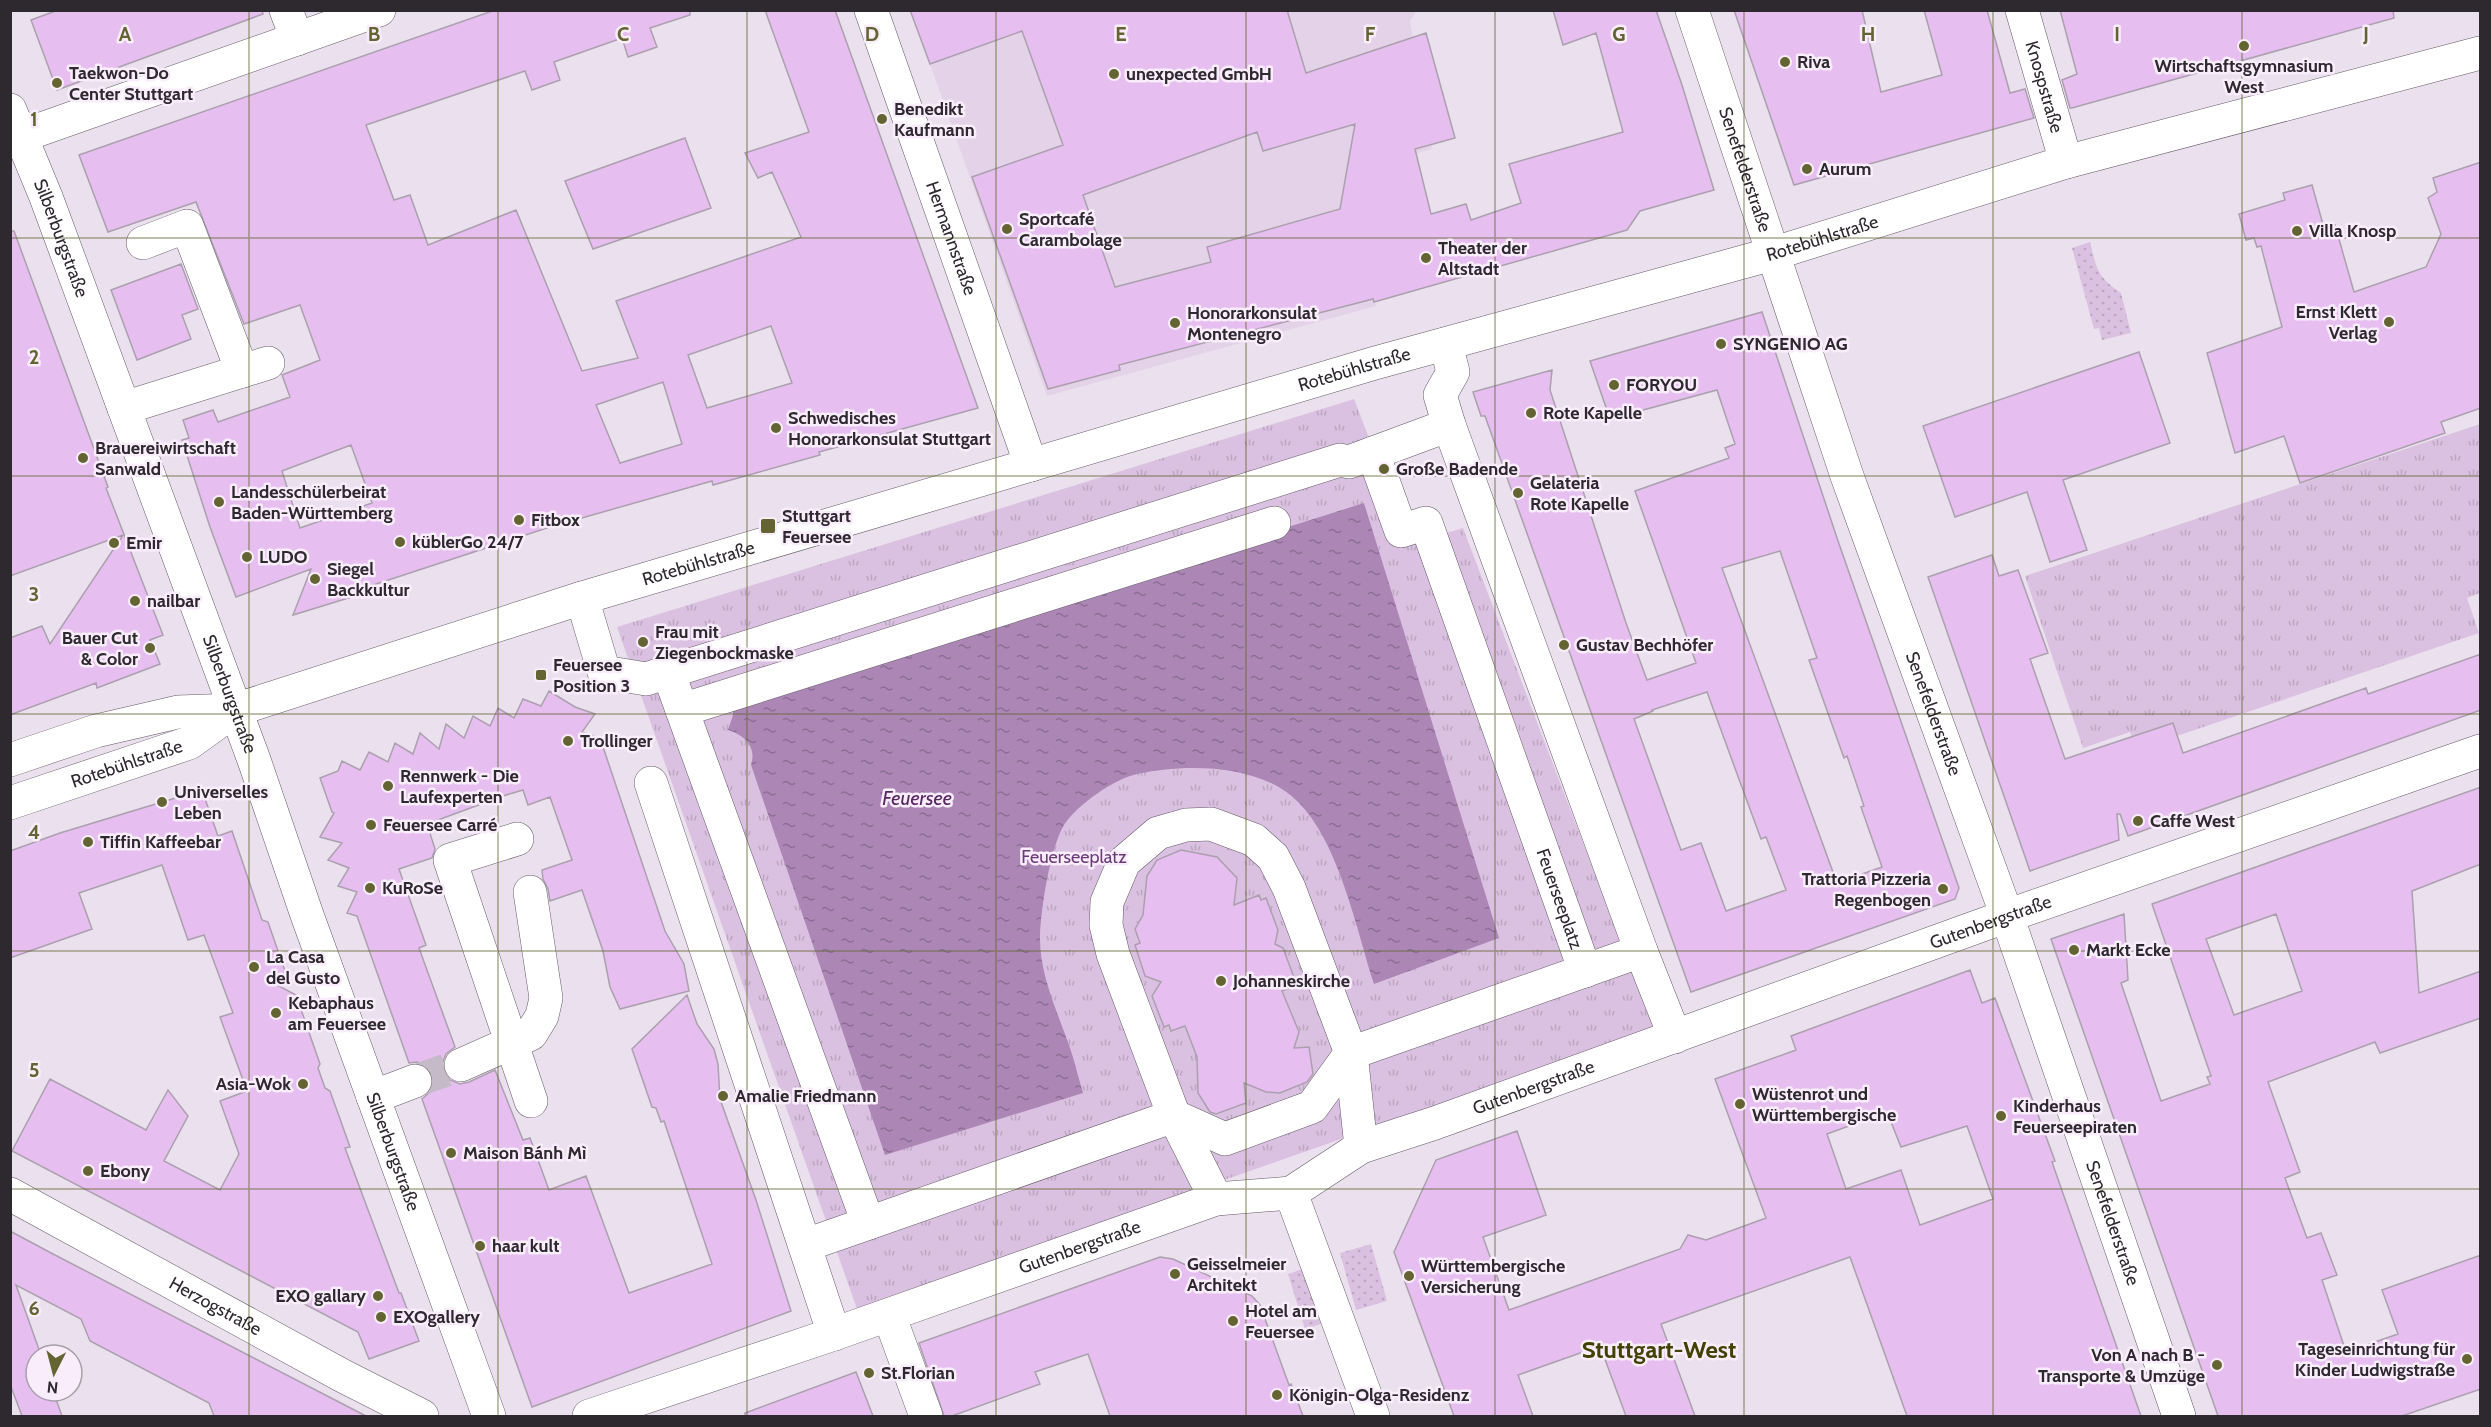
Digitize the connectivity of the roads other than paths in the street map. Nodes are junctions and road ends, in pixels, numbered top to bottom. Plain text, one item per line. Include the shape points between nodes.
1 (380, 10) edge
2 (871, 10) edge
3 (1692, 10) edge
4 (2022, 10) edge
5 (292, 25) edge
6 (2481, 53) edge
7 (14, 129) edge
8 (2066, 162) junction
9 (143, 243) dead end
10 (1772, 254) junction
11 (1446, 344) junction
12 (124, 408) junction
13 (1449, 425) junction
14 (1373, 453) junction
15 (1031, 465) junction
16 (1274, 523) dead end
17 (582, 598) junction
18 (668, 672) junction
19 (235, 710) junction
20 (682, 710) junction
21 (55, 746) junction
22 (2481, 752) edge
23 (10, 760) edge
24 (651, 783) dead end
25 (65, 785) junction
26 (10, 803) edge
27 (517, 839) dead end
28 (530, 892) dead end
29 (2007, 916) junction
30 (1641, 951) junction
31 (1585, 970) junction
32 (1675, 1037) junction
33 (512, 1044) junction
34 (1351, 1053) junction
35 (461, 1065) tunnel mouth
36 (415, 1081) tunnel mouth
37 (374, 1096) junction
38 (531, 1101) dead end
39 (1174, 1116) junction
40 (1361, 1147) junction
41 (1290, 1193) junction
42 (10, 1194) edge
43 (1216, 1199) junction
44 (868, 1223) junction
45 (806, 1245) junction
46 (889, 1315) junction
47 (834, 1334) junction
48 (422, 1416) edge
49 (489, 1416) edge
50 (589, 1416) edge
51 (926, 1416) edge
52 (1373, 1416) edge
53 (2179, 1416) edge

1 - 5 street
2 - 15 street, Hermannstraße
3 - 10 street, Senefelderstraße
4 - 8 street, Knospstraße
5 - 7 street
6 - 8 street, Rotebühlstraße
7 - 12 street, Silberburgstraße via 46,197
8 - 10 street, Rotebühlstraße
9 - 12 street via 187,226 255,367
10 - 11 street, Rotebühlstraße
10 - 29 street, Senefelderstraße via 1851,487
11 - 13 street via 1453,372 1440,395
11 - 15 street, Rotebühlstraße
12 - 19 street, Silberburgstraße
13 - 14 street
13 - 30 street
14 - 18 street via 1349,462 1340,460
14 - 31 street, Feuerseeplatz via 1401,531 1426,523
15 - 17 street, Rotebühlstraße
16 - 20 street
17 - 18 street via 604,672 646,679
17 - 19 street, Rotebühlstraße
18 - 20 street
19 - 21 street, Rotebühlstraße via 178,712 96,731
19 - 25 street, Rotebühlstraße via 189,743
19 - 37 street, Silberburgstraße
20 - 44 street
21 - 23 street, Rotebühlstraße
21 - 25 street via 68,750 76,762 75,774
22 - 29 street, Gutenbergstraße
24 - 45 street
25 - 26 street, Rotebühlstraße
27 - 33 street via 450,860
28 - 33 street via 546,998 542,1016 531,1034
29 - 32 street, Gutenbergstraße
29 - 53 street, Senefelderstraße
30 - 31 street, Feuerseeplatz
30 - 32 street
31 - 34 street, Feuerseeplatz
32 - 40 street, Gutenbergstraße
33 - 35 street
33 - 38 street
34 - 39 street via 1312,1107 1225,1139
34 - 39 street via 1290,888 1273,857 1254,840 1210,824 1186,825 1158,833 1124,862 1107,902 1106,925 1113,954
34 - 40 street
36 - 37 street
37 - 49 street, Silberburgstraße
39 - 43 street
39 - 44 street
40 - 41 street, Gutenbergstraße
41 - 43 street, Gutenbergstraße
41 - 52 street
42 - 48 street, Herzogstraße
43 - 46 street, Gutenbergstraße
44 - 45 street
45 - 47 street
46 - 47 street, Gutenbergstraße
46 - 51 street
47 - 50 street, Gutenbergstraße

